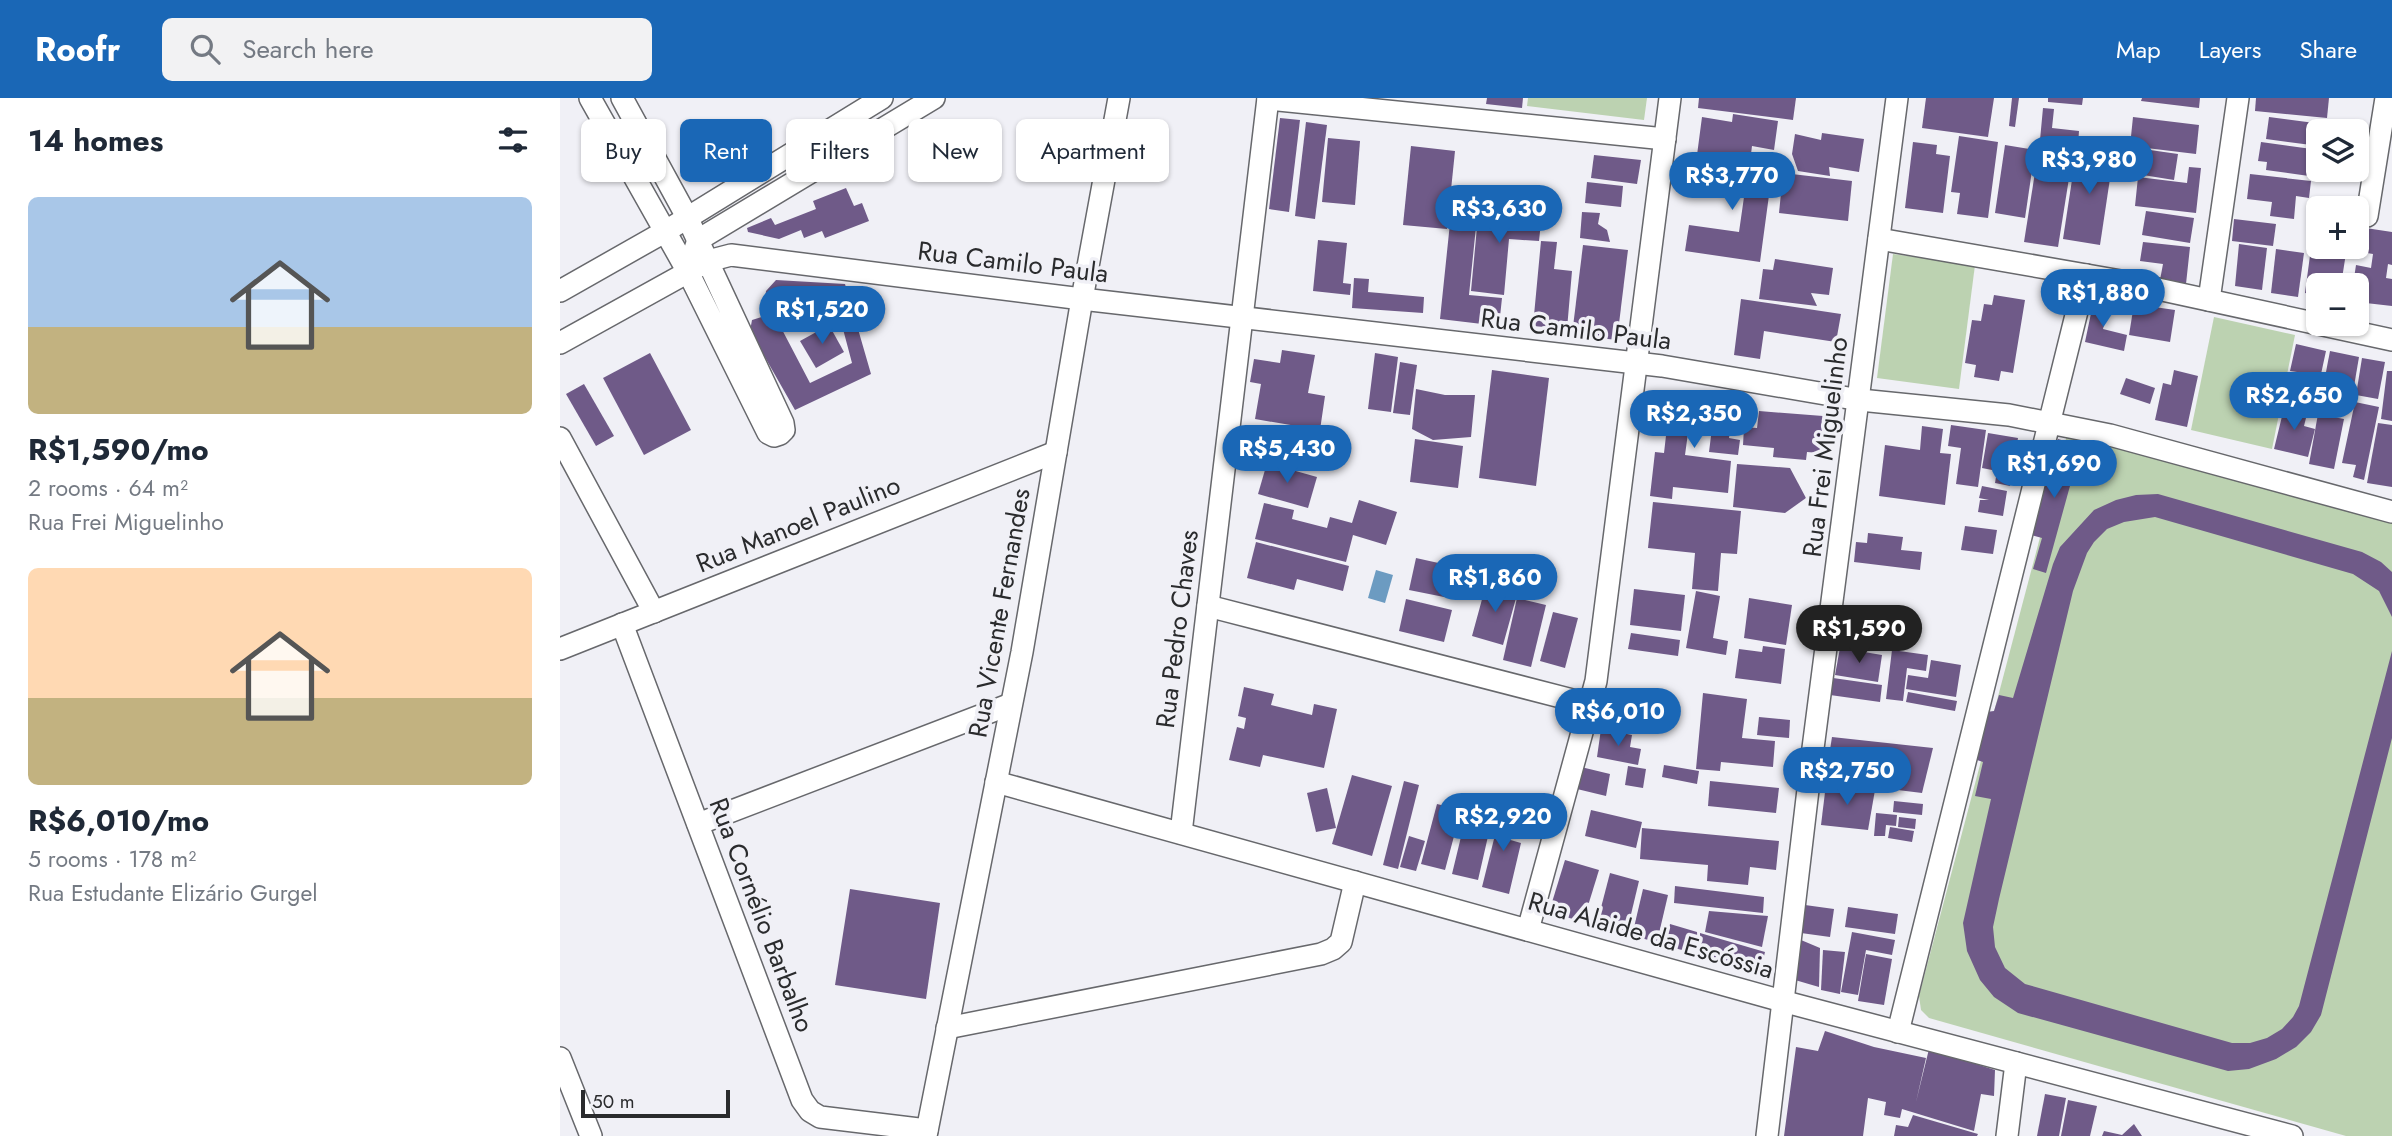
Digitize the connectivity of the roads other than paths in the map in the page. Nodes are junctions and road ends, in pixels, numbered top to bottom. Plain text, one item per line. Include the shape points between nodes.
1 (590, 98) edge
2 (622, 98) edge
3 (882, 98) edge
4 (934, 98) edge
5 (1119, 98) edge
6 (1268, 98) edge
7 (1670, 98) edge
8 (1897, 98) edge
9 (2238, 98) edge
10 (2386, 98) edge
11 (1665, 139) junction
12 (2369, 204) edge
13 (687, 217) junction
14 (666, 231) junction
15 (1879, 239) junction
16 (698, 240) junction
17 (708, 261) junction
18 (688, 272) junction
19 (2086, 275) junction
20 (560, 291) edge
21 (1082, 299) junction
22 (2209, 300) junction
23 (1242, 317) junction
24 (2392, 340) edge
25 (560, 343) edge
26 (1636, 363) junction
27 (1860, 400) junction
28 (2050, 422) junction
29 (560, 438) edge
30 (1056, 452) junction
31 (2392, 512) edge
32 (1208, 606) junction
33 (654, 612) junction
34 (622, 624) junction
35 (560, 649) edge
36 (1012, 704) junction
37 (1588, 704) junction
38 (996, 782) junction
39 (698, 824) junction
40 (1181, 833) junction
41 (1355, 882) junction
42 (1528, 930) junction
43 (1782, 1001) junction
44 (947, 1028) junction
45 (1898, 1032) junction
46 (560, 1058) edge
47 (2017, 1063) junction
48 (926, 1133) edge
49 (2283, 1135) edge
50 (591, 1136) edge
51 (1767, 1136) edge
52 (2007, 1136) edge

1 - 14 street
2 - 13 street
3 - 13 street
4 - 16 street
5 - 21 street, Rua Vicente Fernandes
6 - 11 street
6 - 23 street, Rua Pedro Chaves
7 - 11 street
8 - 15 street, Rua Frei Miguelinho
9 - 22 street
10 - 12 street
11 - 26 street
13 - 14 street
13 - 16 street
14 - 18 street
14 - 20 street
15 - 19 street
15 - 27 street, Rua Frei Miguelinho
16 - 17 street
16 - 18 street
17 - 18 street
17 - 18 street via 783,423 780,434 768,433
17 - 21 street, Rua Camilo Paula via 744,256
18 - 25 street
19 - 22 street
19 - 28 street
21 - 23 street, Rua Camilo Paula
21 - 30 street, Rua Vicente Fernandes
22 - 24 street
23 - 26 street, Rua Camilo Paula
23 - 32 street, Rua Pedro Chaves
26 - 27 street, Rua Camilo Paula
26 - 37 street via 1596,681
27 - 28 street, Rua Camilo Paula
27 - 43 street, Rua Frei Miguelinho
28 - 31 street, Rua Camilo Paula
28 - 45 street
29 - 33 street
30 - 33 street, Rua Manoel Paulino
30 - 36 street, Rua Vicente Fernandes
32 - 37 street
32 - 40 street, Rua Pedro Chaves
33 - 34 street, Rua Manoel Paulino
34 - 35 street, Rua Manoel Paulino
34 - 39 street, Rua Cornélio Barbalho
36 - 38 street, Rua Vicente Fernandes
36 - 39 street
37 - 42 street
38 - 40 street, Rua Alaide da Escóssia
38 - 44 street, Rua Vicente Fernandes
39 - 48 street, Rua Cornélio Barbalho via 797,1088 810,1111 820,1117
40 - 41 street, Rua Alaide da Escóssia
41 - 42 street, Rua Alaide da Escóssia
41 - 44 street via 1341,942 1321,954
42 - 43 street, Rua Alaide da Escóssia
43 - 45 street, Rua Alaide da Escóssia
43 - 51 street, Rua Frei Miguelinho
44 - 48 street, Rua Vicente Fernandes
45 - 47 street, Rua Alaide da Escóssia
46 - 50 street
47 - 49 street, Rua Alaide da Escóssia
47 - 52 street

